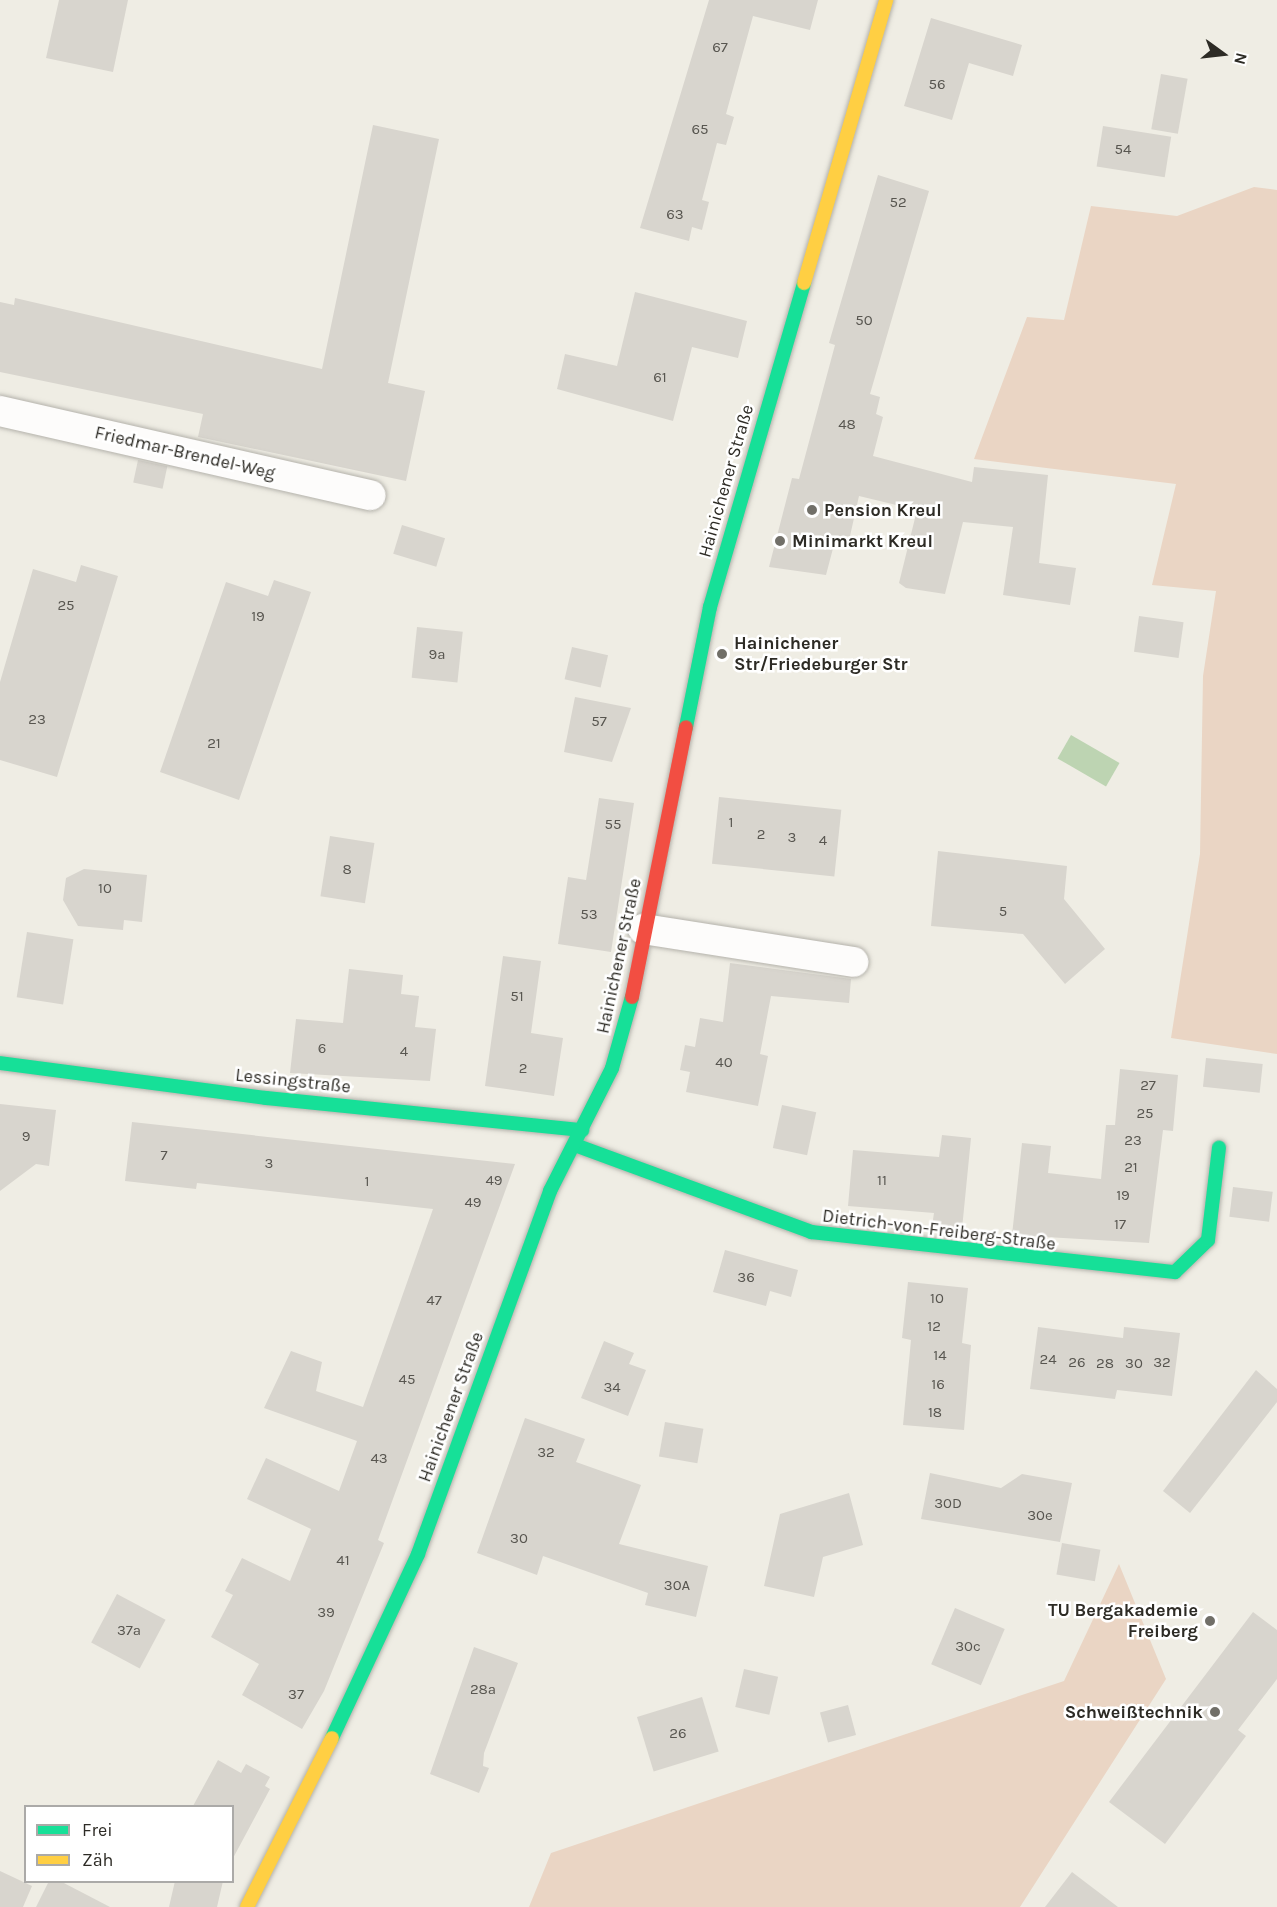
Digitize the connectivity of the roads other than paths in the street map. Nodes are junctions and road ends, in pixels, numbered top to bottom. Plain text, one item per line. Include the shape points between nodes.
1 (886, 0) edge
2 (0, 411) edge
3 (371, 495) dead end
4 (643, 929) junction
5 (853, 962) dead end
6 (0, 1063) edge
7 (582, 1130) junction
8 (575, 1145) junction
9 (1219, 1148) dead end
10 (247, 1907) edge

1 - 4 main road, Hainichener Straße via 711,603
2 - 3 street, Friedmar-Brendel-Weg
4 - 5 street
4 - 7 main road, Hainichener Straße via 631,1003 612,1068
6 - 7 main road, Lessingstraße via 266,1098
7 - 8 main road, Hainichener Straße
8 - 9 main road, Dietrich-von-Freiberg-Straße via 810,1232 1175,1272 1208,1240
8 - 10 main road, Hainichener Straße via 514,1282 418,1554 317,1772

